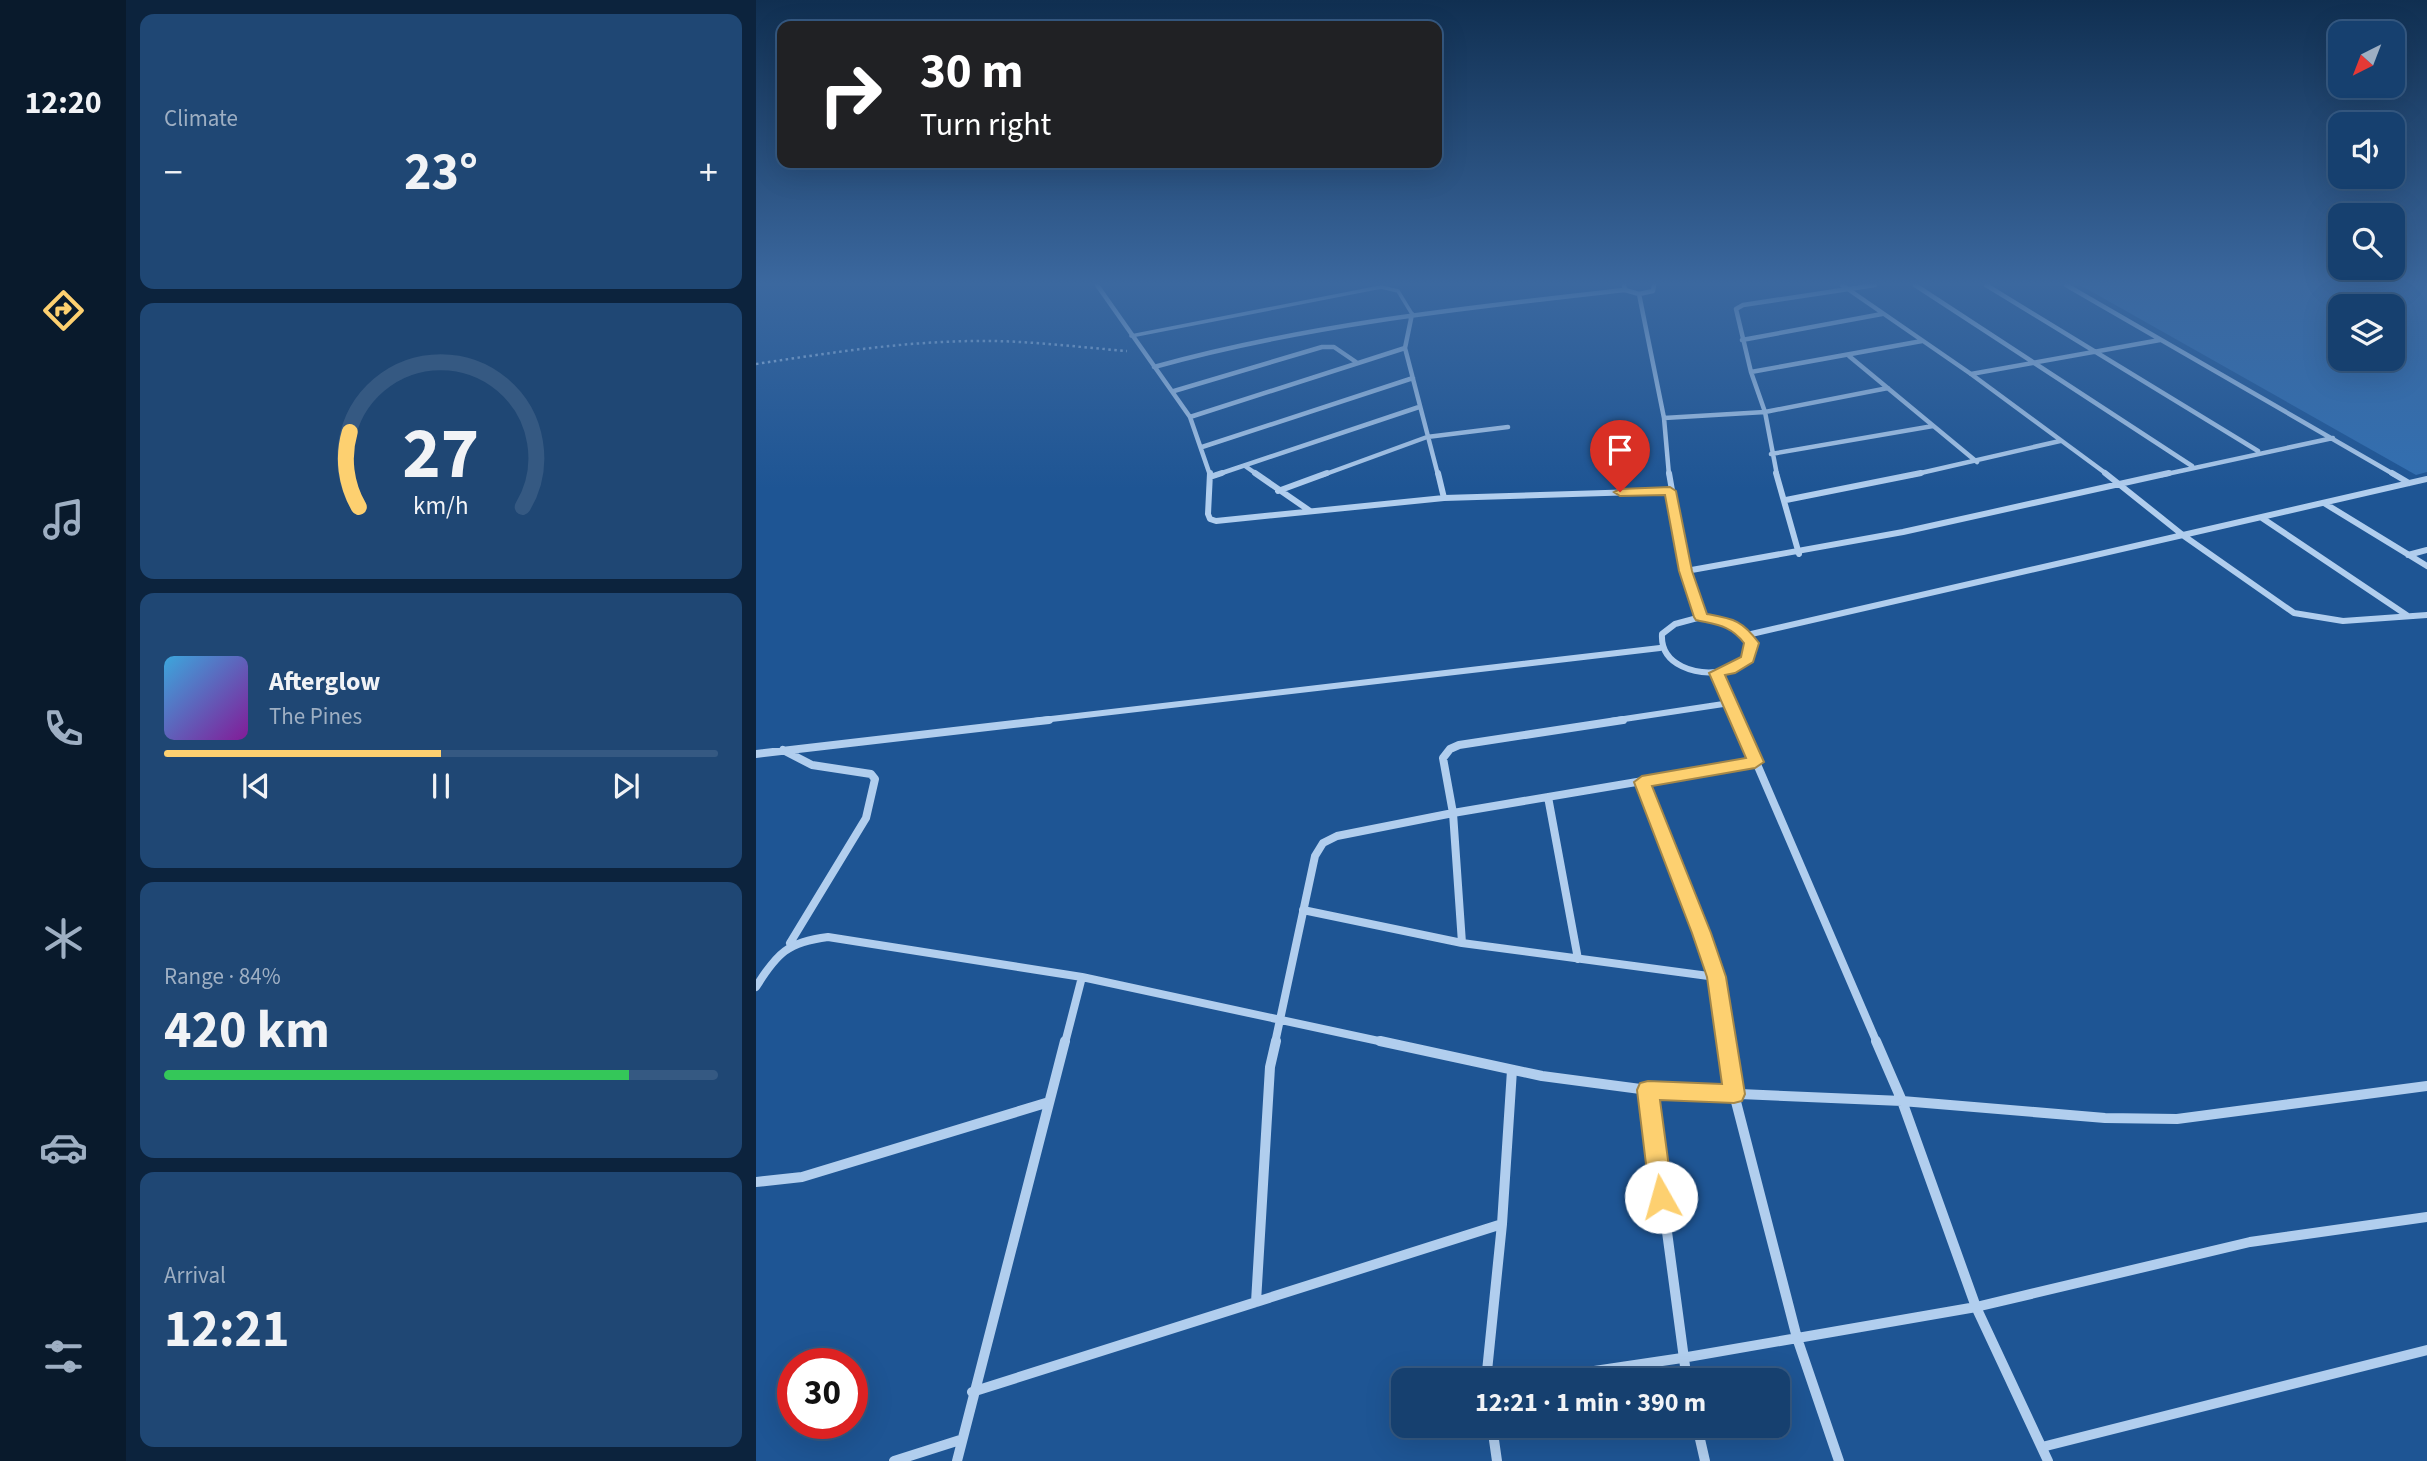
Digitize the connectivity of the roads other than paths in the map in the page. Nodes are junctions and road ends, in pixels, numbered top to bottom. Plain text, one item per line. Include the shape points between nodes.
1 (1144, 353) edge
2 (1199, 353) edge
3 (1301, 353) edge
4 (1343, 353) edge
5 (1387, 353) edge
6 (1406, 353) edge
7 (1651, 353) edge
8 (1746, 353) edge
9 (1863, 353) edge
10 (1940, 353) edge
11 (2017, 353) edge
12 (2084, 353) edge
13 (2100, 353) edge
14 (2184, 353) edge
15 (1849, 356) junction
16 (1356, 362) junction
17 (2032, 363) junction
18 (1154, 367) junction
19 (1751, 372) junction
20 (1971, 374) junction
21 (1413, 378) junction
22 (1888, 388) junction
23 (1174, 391) junction
24 (1419, 407) junction
25 (1765, 412) junction
26 (1190, 417) junction
27 (1664, 418) junction
28 (1933, 426) junction
29 (1508, 427) dead end
30 (1427, 437) junction
31 (2333, 438) junction
32 (2060, 441) junction
33 (1202, 447) junction
34 (2259, 451) junction
35 (1771, 454) junction
36 (1977, 462) junction
37 (1245, 466) junction
38 (2192, 466) junction
39 (1210, 477) junction
40 (2427, 479) edge
41 (2409, 483) junction
42 (2120, 484) junction
43 (1278, 491) junction
44 (1670, 491) junction
45 (1444, 498) junction
46 (1786, 500) junction
47 (2324, 503) junction
48 (1310, 511) junction
49 (2262, 518) junction
50 (2184, 536) junction
51 (2427, 550) edge
52 (1799, 554) junction
53 (2407, 555) junction
54 (2427, 566) edge
55 (1686, 571) junction
56 (2427, 615) edge
57 (2408, 616) junction
58 (1701, 617) junction
59 (1747, 635) junction
60 (1660, 648) junction
61 (1717, 673) junction
62 (1730, 702) junction
63 (783, 750) junction
64 (756, 754) edge
65 (1755, 762) junction
66 (1642, 782) junction
67 (1548, 797) junction
68 (1453, 813) junction
69 (1303, 910) junction
70 (790, 943) junction
71 (1462, 943) junction
72 (1578, 959) junction
73 (1082, 977) junction
74 (1716, 977) junction
75 (756, 987) edge
76 (1280, 1020) junction
77 (1512, 1070) junction
78 (2427, 1086) edge
79 (1648, 1090) junction
80 (1734, 1094) junction
81 (1902, 1101) junction
82 (1049, 1102) junction
83 (756, 1182) edge
84 (2427, 1217) edge
85 (1502, 1224) junction
86 (1256, 1302) junction
87 (1976, 1307) junction
88 (1797, 1338) junction
89 (2427, 1350) edge
90 (1682, 1358) junction
91 (1487, 1368) edge
92 (1615, 1368) edge
93 (1684, 1368) edge
94 (972, 1392) junction
95 (1494, 1438) edge
96 (1700, 1438) edge
97 (960, 1440) junction
98 (2042, 1447) junction
99 (894, 1461) edge
100 (957, 1461) edge
101 (1497, 1461) edge
102 (1705, 1461) edge
103 (1839, 1461) edge
104 (2048, 1461) edge

1 - 18 street
2 - 18 street
3 - 23 street
4 - 16 street
5 - 16 street
6 - 21 street
7 - 27 street
8 - 19 street
9 - 15 street
10 - 20 street
11 - 17 street
12 - 17 street
13 - 34 street
14 - 31 street
15 - 19 street
15 - 22 street
16 - 26 street
17 - 20 street
17 - 38 street
18 - 23 street
19 - 25 street
20 - 32 street
21 - 24 street
21 - 33 street
22 - 25 street
22 - 28 street
23 - 26 street
24 - 30 street
24 - 37 street
25 - 27 street
25 - 35 street
26 - 33 street
27 - 44 street
28 - 35 street
28 - 36 street
29 - 30 street
30 - 43 street
30 - 45 street
31 - 34 street
31 - 41 street
32 - 36 street
32 - 42 street
33 - 39 street
34 - 38 street
35 - 46 street
36 - 46 street
37 - 39 street
37 - 43 street
38 - 42 street
39 - 48 street via 1210,519
40 - 41 street
41 - 47 street
42 - 50 street
42 - 52 street
43 - 48 street
44 - 45 street
44 - 55 street
45 - 48 street
46 - 52 street
47 - 49 street
47 - 53 street
49 - 50 street
49 - 57 street
50 - 57 street via 2294,613 2312,620
50 - 59 street
51 - 53 street
52 - 55 street
53 - 54 street
55 - 58 street
56 - 57 street
58 - 59 street via 1728,622
58 - 60 street via 1674,623 1660,639
59 - 61 street via 1748,659
60 - 61 street via 1674,664 1687,670
60 - 63 street
61 - 62 street
62 - 65 street
62 - 68 street via 1459,745 1443,758
63 - 64 street
63 - 70 street via 803,763 871,774 875,779 866,818
65 - 66 street
65 - 81 street
66 - 67 street
66 - 74 street
67 - 68 street
67 - 72 street
68 - 69 street via 1337,836 1323,843 1315,856
68 - 71 street
69 - 71 street
69 - 76 street
70 - 73 street via 828,937
70 - 75 street
71 - 72 street
72 - 74 street
73 - 76 street
73 - 82 street
74 - 80 street
76 - 77 street
76 - 86 street via 1270,1068
77 - 79 street
77 - 85 street
78 - 81 street via 2177,1119 2105,1118
79 - 80 street
79 - 90 street
80 - 81 street
80 - 88 street
81 - 87 street
82 - 83 street via 802,1177
82 - 94 street
84 - 87 street via 2250,1242
85 - 86 street
85 - 91 street
86 - 94 street
87 - 88 street
87 - 98 street
88 - 90 street
88 - 103 street
89 - 98 street
90 - 92 street
90 - 93 street
94 - 97 street
95 - 101 street
96 - 102 street
97 - 99 street
97 - 100 street
98 - 104 street

